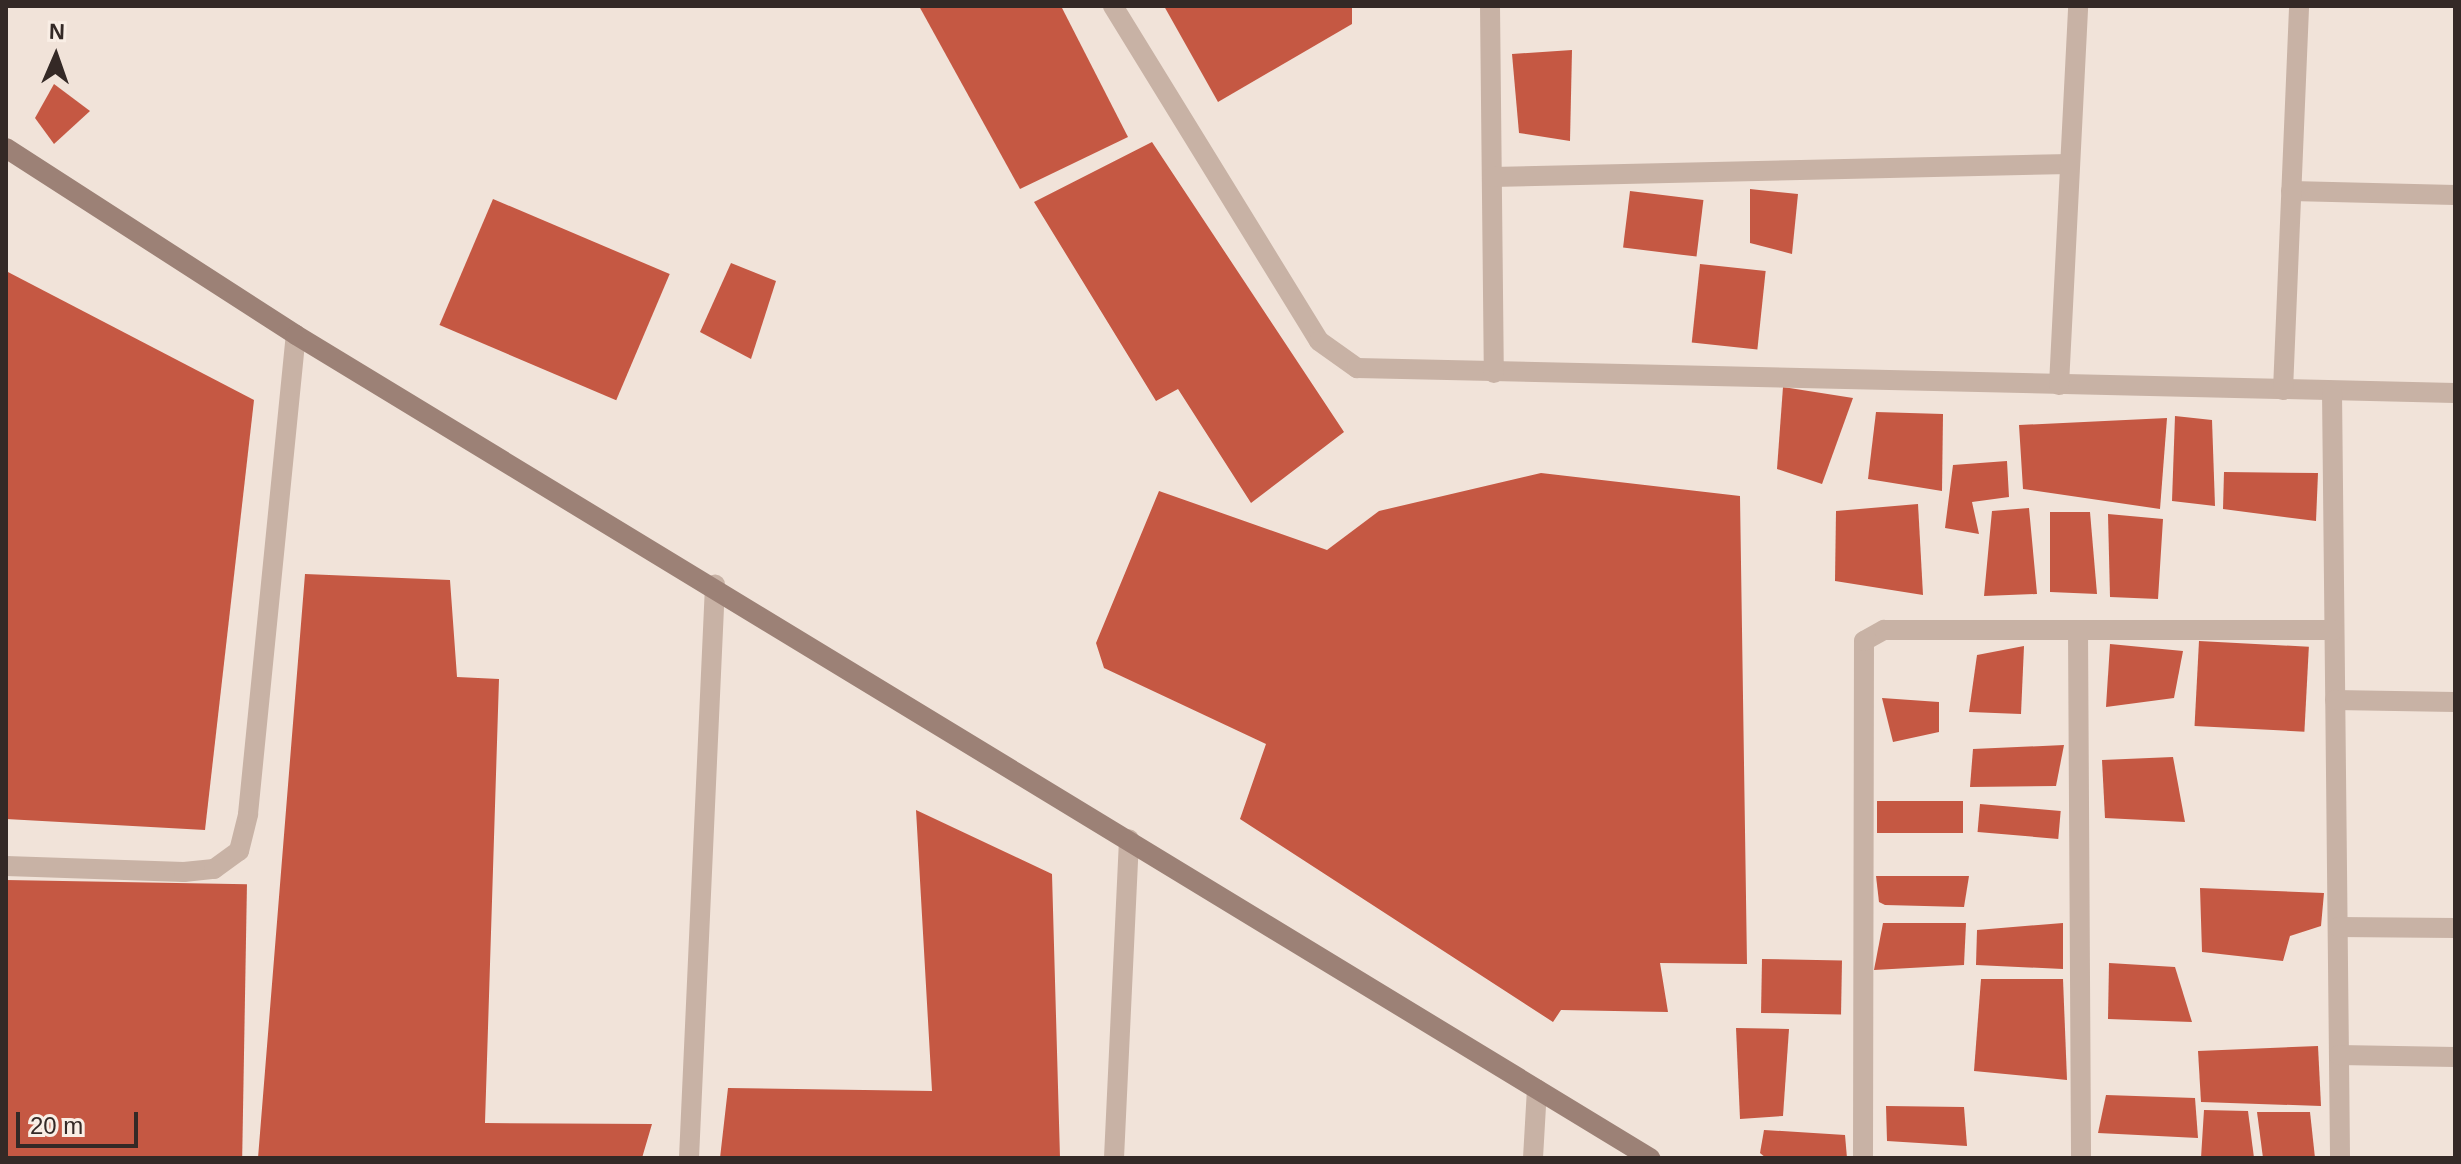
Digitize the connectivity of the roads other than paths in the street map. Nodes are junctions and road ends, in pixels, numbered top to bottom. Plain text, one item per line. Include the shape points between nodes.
1 (1113, 6) edge
2 (1490, 6) edge
3 (2078, 6) edge
4 (2299, 6) edge
5 (6, 148) edge
6 (2070, 164) junction
7 (1492, 177) junction
8 (2291, 191) junction
9 (2455, 195) edge
10 (296, 335) junction
11 (1494, 373) junction
12 (2059, 385) junction
13 (2283, 390) junction
14 (2332, 391) junction
15 (2455, 393) edge
16 (715, 585) junction
17 (2078, 630) junction
18 (2334, 630) junction
19 (2335, 700) junction
20 (2455, 702) edge
21 (1129, 839) junction
22 (6, 866) edge
23 (2338, 927) junction
24 (2455, 928) edge
25 (2339, 1055) junction
26 (2455, 1057) edge
27 (1537, 1089) junction
28 (689, 1158) edge
29 (1114, 1158) edge
30 (1533, 1158) edge
31 (1650, 1158) edge
32 (1863, 1158) edge
33 (2081, 1158) edge
34 (2340, 1158) edge

1 - 11 street via 1319,341 1335,357 1375,370
2 - 7 street
3 - 6 street
4 - 8 street
5 - 10 street
6 - 7 street
6 - 12 street
7 - 11 street
8 - 9 street
8 - 13 street
10 - 16 street
10 - 22 street via 248,814 239,851 214,869 184,872
11 - 12 street
12 - 13 street
13 - 14 street
14 - 15 street
14 - 18 street
16 - 21 street
16 - 28 street
17 - 18 street
17 - 32 street via 1884,630 1864,641
17 - 33 street
18 - 19 street
19 - 20 street
19 - 23 street
21 - 27 street
21 - 29 street
23 - 24 street
23 - 25 street
25 - 26 street
25 - 34 street
27 - 30 street
27 - 31 street

